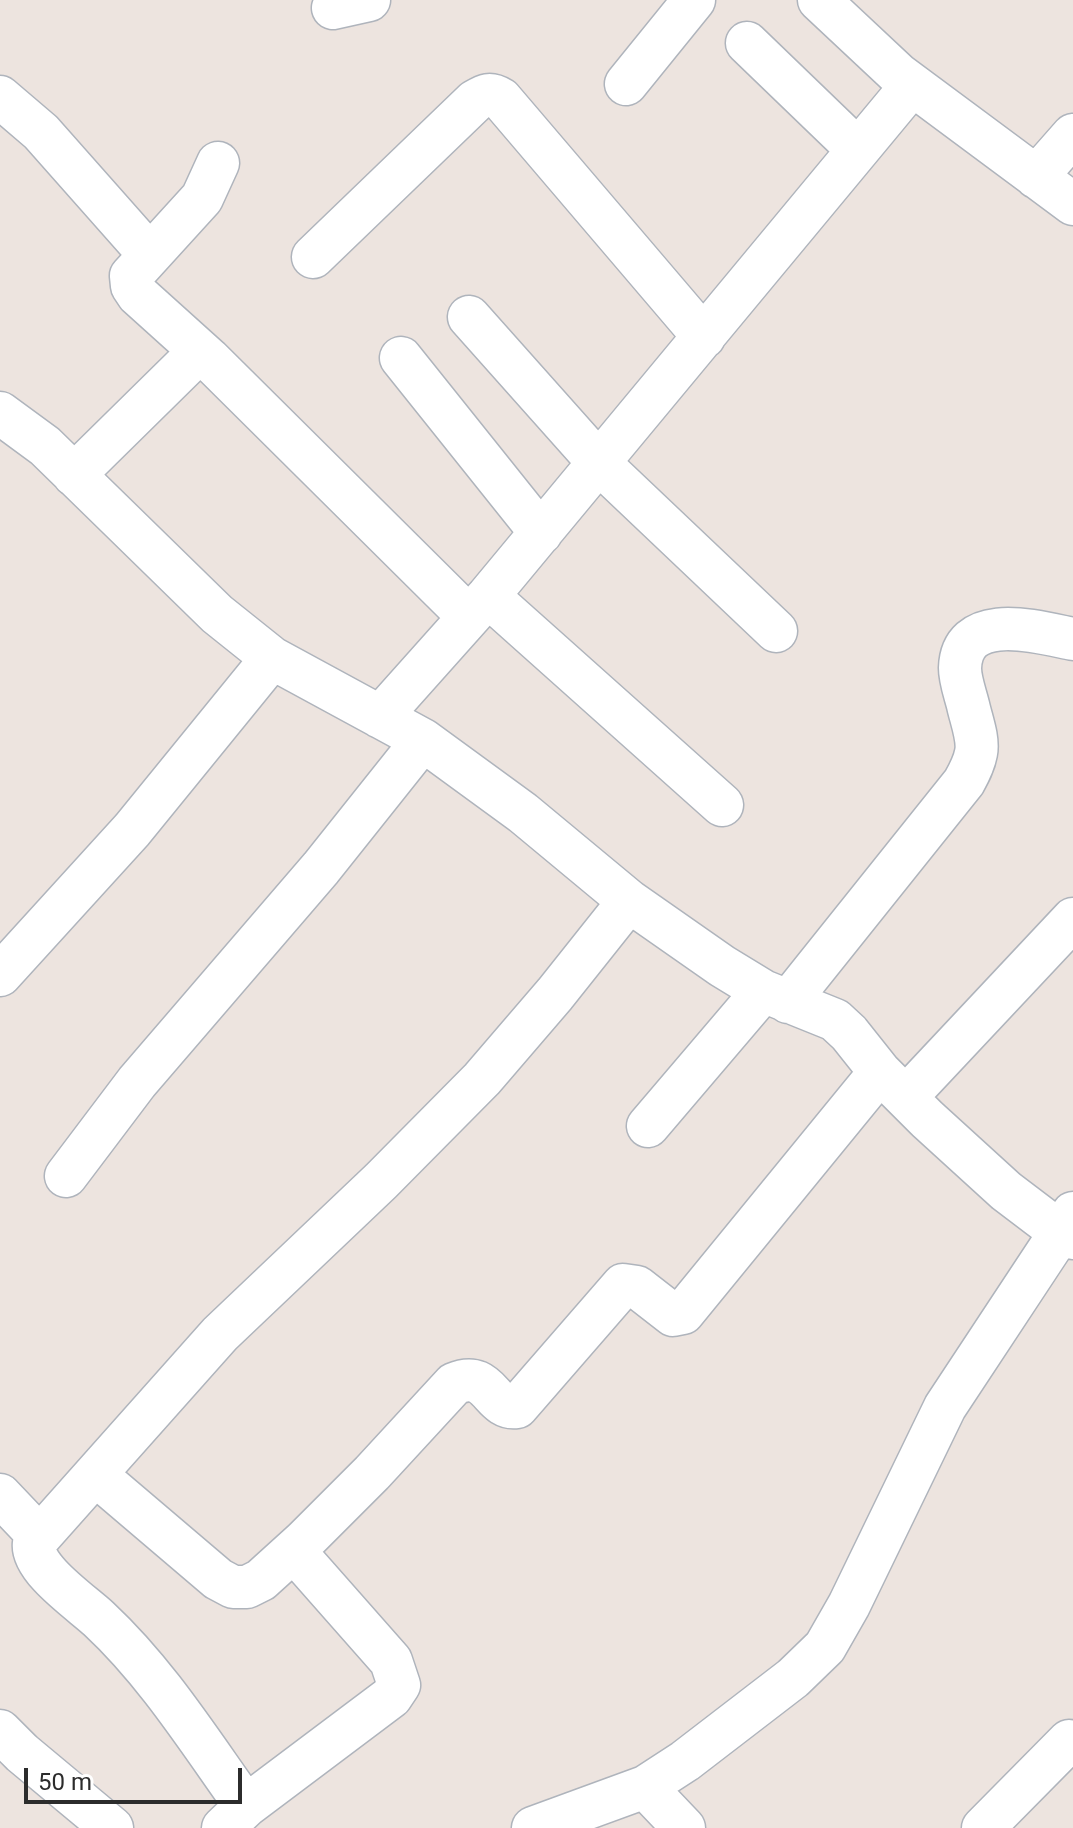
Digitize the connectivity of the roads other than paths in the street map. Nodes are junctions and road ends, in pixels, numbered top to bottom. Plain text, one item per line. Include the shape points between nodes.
1 (694, 0) edge
2 (819, 0) edge
3 (747, 43) dead end
4 (626, 84) dead end
5 (912, 85) junction
6 (0, 97) edge
7 (1073, 135) edge
8 (858, 150) junction
9 (218, 163) dead end
10 (1036, 177) junction
11 (1073, 204) edge
12 (149, 254) junction
13 (313, 257) dead end
14 (469, 317) dead end
15 (704, 337) junction
16 (200, 351) junction
17 (401, 358) dead end
18 (0, 413) edge
19 (599, 463) junction
20 (74, 475) junction
21 (541, 533) junction
22 (479, 607) junction
23 (776, 631) dead end
24 (1073, 639) edge
25 (272, 658) junction
26 (380, 717) junction
27 (423, 740) junction
28 (722, 805) dead end
29 (629, 901) junction
30 (1073, 919) edge
31 (0, 975) edge
32 (776, 996) junction
33 (893, 1084) junction
34 (648, 1126) dead end
35 (66, 1176) dead end
36 (1069, 1228) edge
37 (97, 1476) junction
38 (0, 1495) edge
39 (39, 1536) junction
40 (294, 1551) junction
41 (1069, 1741) dead end
42 (7, 1754) edge
43 (645, 1787) junction
44 (603, 1815) edge
45 (234, 1817) edge
46 (112, 1828) edge
47 (533, 1828) edge
48 (684, 1828) edge
49 (983, 1828) edge

1 - 4 street
2 - 5 street
3 - 8 street
5 - 8 street
5 - 10 street
6 - 12 street via 41,132
7 - 10 street
8 - 15 street
9 - 12 street via 202,198
10 - 11 street
12 - 16 street via 131,276 132,286
13 - 15 street via 475,101 493,94
14 - 19 street
15 - 19 street
16 - 20 street
16 - 22 street
17 - 21 street
18 - 20 street
19 - 21 street
19 - 23 street
20 - 25 street via 217,614
21 - 22 street
22 - 26 street
22 - 28 street
24 - 32 street via 993,629 966,646 960,672 977,751 972,768
25 - 26 street
25 - 31 street via 132,830
26 - 27 street
27 - 29 street via 523,813
27 - 35 street via 137,1082
29 - 32 street via 722,966
29 - 37 street via 482,1079 220,1334
30 - 33 street
32 - 33 street via 835,1020
32 - 34 street
33 - 36 street via 1006,1191
33 - 40 street via 683,1313 673,1315 637,1287 623,1285 517,1407 507,1406 473,1379 454,1384
36 - 43 street via 945,1407 825,1647 793,1678
37 - 39 street
37 - 40 street via 233,1587 261,1580
38 - 39 street
39 - 45 street via 33,1550 36,1559 138,1658
40 - 45 street via 391,1661 399,1685 391,1697
41 - 49 street
42 - 46 street
43 - 44 street
43 - 48 street
44 - 47 street

